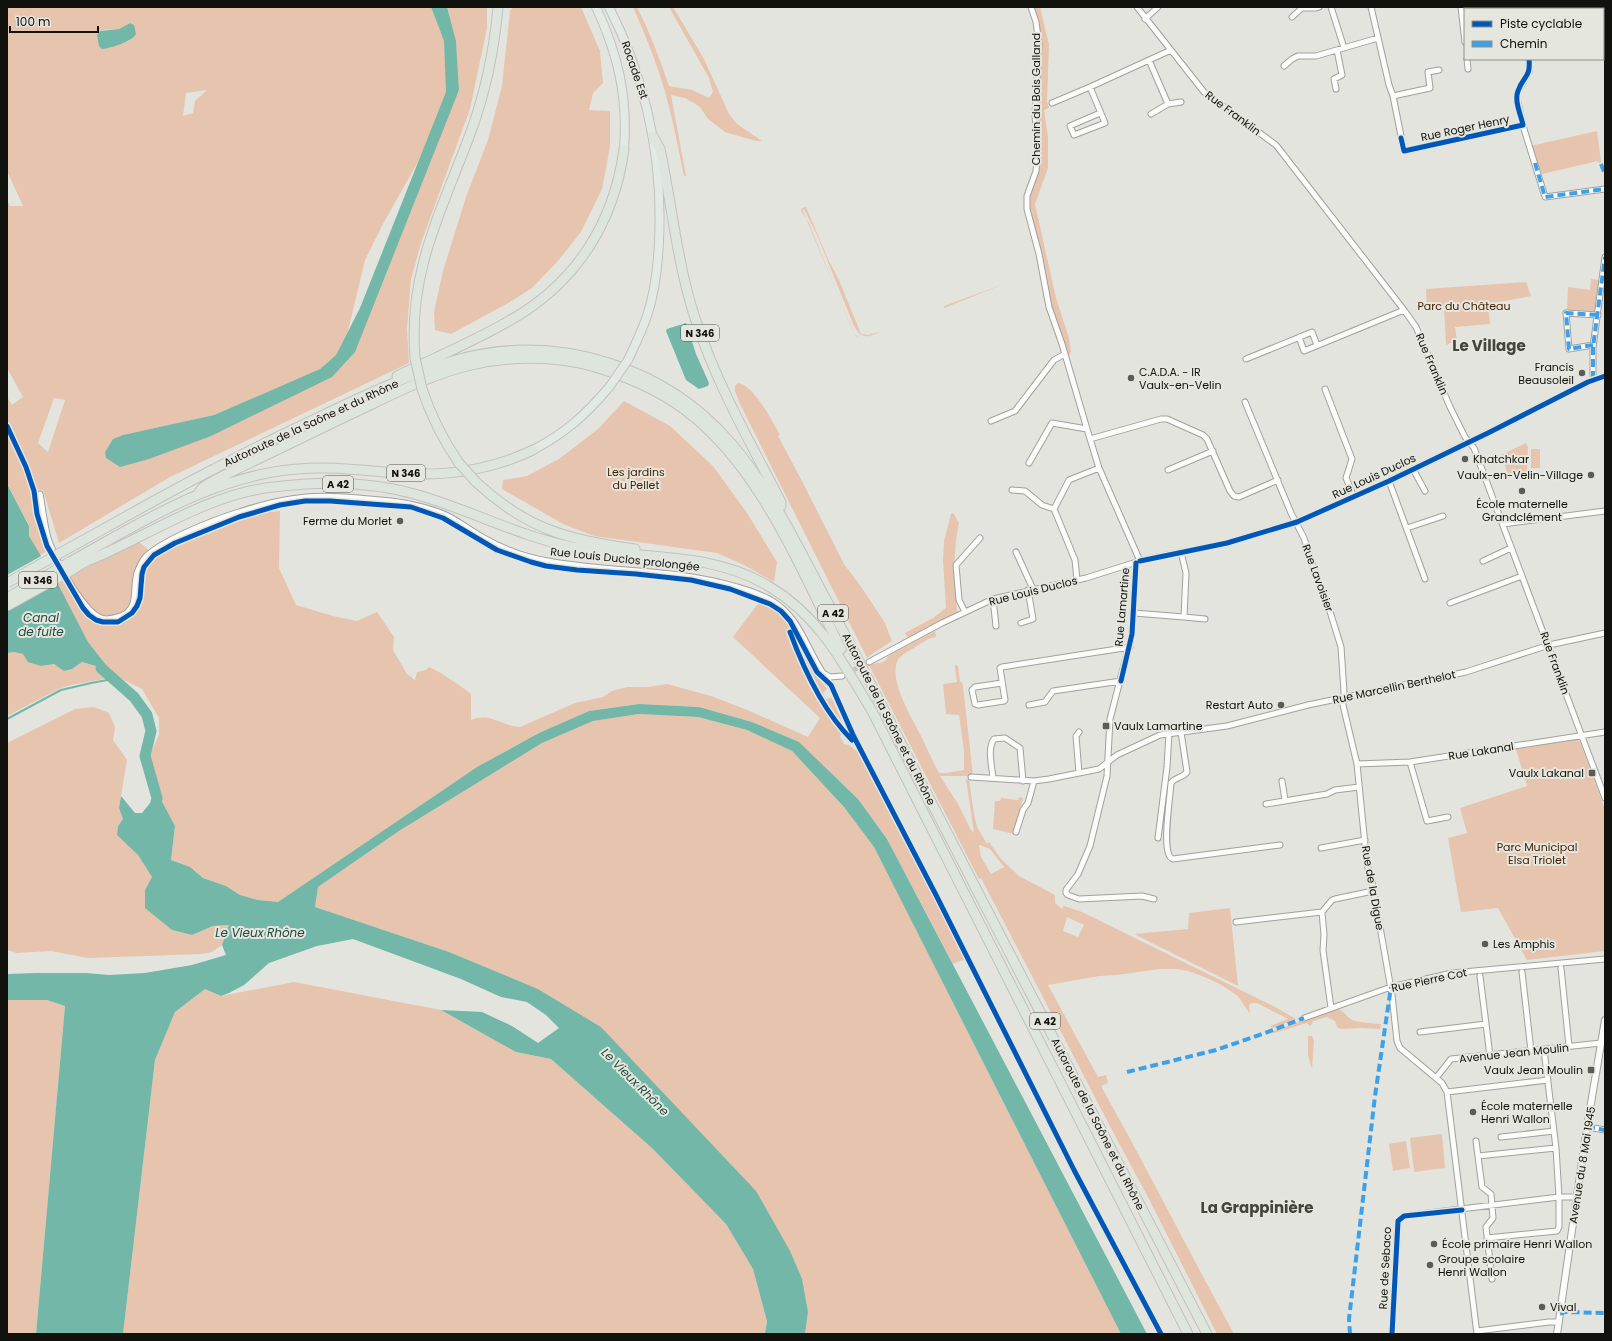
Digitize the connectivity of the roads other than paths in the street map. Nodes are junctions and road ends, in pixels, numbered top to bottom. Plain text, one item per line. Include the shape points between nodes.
1 (498, 7) edge
2 (596, 7) edge
3 (609, 7) edge
4 (1031, 7) edge
5 (1136, 7) edge
6 (1158, 7) edge
7 (1319, 7) edge
8 (1331, 7) edge
9 (1371, 7) edge
10 (1461, 7) edge
11 (1292, 17) dead end
12 (1145, 19) junction
13 (1464, 33) edge
14 (1378, 38) junction
15 (1344, 48) junction
16 (1171, 50) junction
17 (1337, 50) junction
18 (1150, 60) junction
19 (1467, 60) edge
20 (1529, 60) edge
21 (1284, 66) dead end
22 (1468, 69) dead end
23 (1439, 70) dead end
24 (1090, 88) junction
25 (1336, 89) dead end
26 (1394, 96) junction
27 (1181, 102) dead end
28 (1052, 103) dead end
29 (1168, 104) junction
30 (1100, 113) junction
31 (1151, 114) dead end
32 (1523, 125) junction
33 (653, 136) junction
34 (624, 149) joint
35 (1605, 189) edge
36 (1605, 257) edge
37 (1404, 310) junction
38 (1598, 315) junction
39 (1299, 337) junction
40 (1317, 345) junction
41 (1593, 345) junction
42 (1065, 354) junction
43 (1246, 359) dead end
44 (1605, 376) edge
45 (1593, 379) junction
46 (1325, 389) dead end
47 (372, 391) junction
48 (1245, 402) dead end
49 (991, 421) dead end
50 (1087, 429) junction
51 (1090, 439) junction
52 (1469, 442) junction
53 (533, 450) joint
54 (1213, 451) junction
55 (1029, 463) dead end
56 (1099, 468) junction
57 (1413, 469) junction
58 (1168, 470) dead end
59 (275, 471) junction
60 (1278, 480) junction
61 (1389, 481) junction
62 (1012, 490) dead end
63 (1424, 491) dead end
64 (40, 494) dead end
65 (198, 495) junction
66 (1354, 497) junction
67 (1054, 509) junction
68 (1605, 511) edge
69 (1443, 516) dead end
70 (782, 518) junction
71 (1297, 522) junction
72 (1503, 524) junction
73 (1406, 528) junction
74 (980, 538) dead end
75 (597, 547) junction
76 (1511, 548) junction
77 (1016, 552) dead end
78 (1181, 552) junction
79 (1483, 561) dead end
80 (85, 562) junction
81 (1138, 562) junction
82 (70, 567) junction
83 (1522, 576) junction
84 (1426, 579) dead end
85 (1077, 580) junction
86 (7, 583) edge
87 (1030, 590) junction
88 (7, 598) edge
89 (993, 600) junction
90 (1450, 603) dead end
91 (7, 606) edge
92 (965, 612) junction
93 (1134, 613) junction
94 (1184, 617) junction
95 (1205, 619) dead end
96 (1021, 623) dead end
97 (996, 626) dead end
98 (1605, 634) edge
99 (1549, 645) junction
100 (1130, 647) junction
101 (869, 662) tunnel mouth
102 (842, 676) tunnel mouth
103 (1121, 681) junction
104 (1002, 683) junction
105 (1344, 698) junction
106 (1029, 705) dead end
107 (872, 712) junction
108 (1079, 732) dead end
109 (1181, 732) junction
110 (1605, 732) edge
111 (1168, 733) junction
112 (1582, 736) junction
113 (1410, 762) junction
114 (1107, 763) junction
115 (1357, 764) junction
116 (1078, 773) junction
117 (970, 777) dead end
118 (993, 778) junction
119 (1023, 781) junction
120 (1034, 781) junction
121 (1282, 781) dead end
122 (1359, 787) junction
123 (1605, 798) edge
124 (1285, 800) junction
125 (1266, 804) dead end
126 (1448, 817) dead end
127 (1016, 832) dead end
128 (1158, 838) dead end
129 (1365, 840) junction
130 (1280, 845) dead end
131 (1321, 848) dead end
132 (1373, 891) junction
133 (1154, 899) dead end
134 (1322, 912) junction
135 (1236, 922) dead end
136 (1605, 959) edge
137 (1561, 968) dead end
138 (1522, 972) dead end
139 (1480, 976) dead end
140 (1391, 987) junction
141 (1331, 1008) junction
142 (1304, 1018) dead end
143 (1605, 1020) edge
144 (1486, 1024) junction
145 (1420, 1032) dead end
146 (1601, 1043) junction
147 (1570, 1046) junction
148 (1544, 1050) junction
149 (1531, 1051) junction
150 (1490, 1056) junction
151 (1436, 1078) junction
152 (1548, 1080) junction
153 (1447, 1092) junction
154 (1587, 1127) junction
155 (1605, 1130) edge
156 (1554, 1131) junction
157 (1501, 1137) dead end
158 (1476, 1141) dead end
159 (1556, 1148) junction
160 (1478, 1156) junction
161 (1559, 1197) junction
162 (1577, 1197) junction
163 (1492, 1205) junction
164 (1462, 1210) junction
165 (1487, 1238) junction
166 (1492, 1279) dead end
167 (1559, 1322) junction
168 (1477, 1332) edge
169 (1188, 1334) edge
170 (1207, 1334) edge
171 (1392, 1334) edge
172 (1557, 1334) edge

1 - 75 highway, bridge via 483,96 430,238 421,271 415,301 416,358 422,389 436,426 459,463 476,482 495,499 530,522
2 - 34 highway via 618,65 626,110
3 - 33 highway, Rocade Est / N 346 via 633,61
4 - 42 street, Chemin du Bois Galland via 1039,44 1035,115 1038,152 1036,171 1026,206 1039,254 1047,300
5 - 12 street, Rue Franklin
6 - 12 street
7 - 11 street via 1302,8
8 - 15 street
9 - 14 street
10 - 13 street
12 - 16 street, Rue Franklin
14 - 15 street
14 - 26 street
15 - 17 street
16 - 18 street
16 - 37 street, Rue Franklin via 1204,92 1276,145
17 - 21 street via 1316,56 1298,56
17 - 25 street via 1342,75 1334,79
18 - 24 street
18 - 29 street
19 - 22 street
20 - 32 street, Rue Roger Henry via 1529,72 1518,91 1517,98
23 - 26 street via 1428,72 1430,88
24 - 28 street
24 - 30 street
26 - 32 street, Rue Roger Henry via 1404,152
27 - 29 street
29 - 31 street
30 - 30 street via 1104,123 1074,135 1070,126
32 - 35 street, Rue Roger Henry via 1545,197
33 - 53 highway, N 346, bridge via 659,189 658,252 653,290 640,336 628,360 610,386 582,418
33 - 70 highway, N 346 via 660,149 680,260 697,324 724,393 781,502
34 - 47 highway via 617,188 600,228 587,250 558,285 508,322 385,382
36 - 38 street
37 - 40 street
37 - 52 street, Rue Franklin via 1416,327 1450,407
38 - 41 street
38 - 41 street via 1566,313 1569,349
39 - 40 street via 1304,350
39 - 40 street via 1312,332
39 - 43 street
41 - 45 street
42 - 49 street via 1054,360 1015,411
42 - 50 street, Rue Lamartine
44 - 45 street, Rue Louis Duclos
45 - 52 street, Rue Louis Duclos
46 - 66 street via 1352,459 1346,478
47 - 70 highway, Autoroute de la Saône et du Rhône / A 42 via 462,358 505,351 555,351 614,363 660,385 708,419 750,466
47 - 86 highway, Autoroute de la Saône et du Rhône / A 42, bridge via 213,469
48 - 60 street, Rue Lavoisier
50 - 51 street, Rue Lamartine
50 - 55 street via 1052,422
51 - 54 street via 1153,420 1167,419 1204,435
51 - 56 street, Rue Lamartine
52 - 57 street, Rue Louis Duclos
52 - 72 street, Rue Franklin via 1474,448
53 - 59 highway, N 346 via 499,464 452,473 415,474 320,468
54 - 58 street
54 - 60 street via 1234,496 1239,497
56 - 67 street via 1069,480
56 - 81 street, Rue Lamartine
57 - 61 street, Rue Louis Duclos
57 - 63 street
59 - 65 highway, N 346 via 246,477
59 - 80 highway, N 346 via 268,477 192,503
60 - 71 street, Rue Lavoisier
61 - 66 street, Rue Louis Duclos
61 - 73 street
62 - 67 street via 1026,491 1042,505
64 - 102 street, Rue Louis Duclos prolongée via 48,538 62,569 87,607 95,615 106,619 124,615 132,607 136,574 152,550 216,520 259,506 304,497 386,500 406,502 435,510 486,539 534,559 578,566 690,575 725,583 767,598 779,605 795,621 823,673 830,677
65 - 82 highway, N 346 via 132,528
65 - 107 highway via 202,487 230,473 319,429 442,374 495,360 522,358 558,360 593,366 651,388 672,401 722,444 743,470 792,552
66 - 71 street, Rue Louis Duclos
67 - 85 street via 1075,560
68 - 72 street
69 - 73 street
70 - 170 highway, Autoroute de la Saône et du Rhône / A 42 via 884,708
71 - 78 street, Rue Louis Duclos via 1227,543
71 - 105 street, Rue Lavoisier via 1328,604 1341,647
72 - 76 street, Rue Franklin
73 - 84 street
74 - 92 street via 956,565 959,600
75 - 80 highway, A 42 via 547,540 518,532 400,490 372,486 313,484 271,487 235,495 178,518
75 - 107 highway, Autoroute de la Saône et du Rhône / A 42 via 677,556 730,568 769,586 802,610 818,627 834,648
76 - 79 street
76 - 83 street, Rue Franklin
77 - 87 street
78 - 81 street, Rue Louis Duclos
78 - 94 street via 1186,573
80 - 82 highway, A 42
81 - 85 street, Rue Louis Duclos
81 - 93 street, Rue Lamartine
82 - 88 highway, N 346, bridge
82 - 91 highway, A 42, bridge
83 - 90 street
83 - 99 street, Rue Franklin
85 - 87 street, Rue Louis Duclos
87 - 89 street, Rue Louis Duclos
87 - 96 street via 1033,619
89 - 92 street, Rue Louis Duclos
89 - 97 street
92 - 101 street, Rue Louis Duclos
93 - 94 street
93 - 100 street, Rue Lamartine
94 - 95 street
98 - 99 street, Rue Marcellin Berthelot
99 - 105 street, Rue Marcellin Berthelot via 1466,672
99 - 112 street, Rue Franklin
100 - 103 street, Rue Lamartine
100 - 104 street via 1002,666
103 - 106 street via 1053,691 1045,702
103 - 114 street, Rue Lamartine via 1110,719
104 - 104 street via 1004,701 975,704 972,690 975,687
105 - 109 street, Rue Marcellin Berthelot via 1227,726
105 - 115 street, Rue Lavoisier via 1344,714
107 - 169 highway, Autoroute de la Saône et du Rhône / A 42
108 - 116 street via 1076,736
109 - 111 street, Rue Marcellin Berthelot
109 - 130 street via 1187,772 1171,783 1168,855 1173,859
110 - 112 street, Rue Lakanal
111 - 114 street, Rue Marcellin Berthelot via 1117,755
111 - 128 street via 1167,767
112 - 113 street, Rue Lakanal
112 - 123 street, Rue Franklin
113 - 115 street, Rue Lakanal
113 - 126 street via 1427,821
114 - 116 street, Rue Marcellin Berthelot via 1099,768
114 - 133 street, Rue Lamartine via 1107,776 1090,846 1078,874 1066,890 1068,896 1079,900 1142,896
115 - 122 street, Rue de la Digue
116 - 120 street, Rue Marcellin Berthelot
117 - 118 street, Rue Marcellin Berthelot
118 - 119 street, Rue Marcellin Berthelot
118 - 119 street via 992,743 994,739 1005,738 1020,748
119 - 120 street, Rue Marcellin Berthelot
120 - 127 street
121 - 124 street
122 - 124 street
122 - 129 street, Rue de la Digue
124 - 125 street
129 - 131 street
129 - 132 street, Rue de la Digue
132 - 134 street via 1332,900
132 - 140 street, Rue de la Digue
134 - 135 street
134 - 141 street via 1323,950
136 - 140 street, Rue Pierre Cot via 1452,973
137 - 147 street
138 - 149 street
139 - 144 street
140 - 141 street, Rue Pierre Cot
140 - 151 street via 1398,1045
141 - 142 street, Rue Pierre Cot
143 - 146 street, Avenue du 8 Mai 1945
144 - 145 street
144 - 150 street
146 - 147 street, Avenue Jean Moulin
146 - 154 street, Avenue du 8 Mai 1945
147 - 148 street, Avenue Jean Moulin
148 - 149 street, Avenue Jean Moulin
148 - 152 street
149 - 150 street, Avenue Jean Moulin
150 - 151 street, Avenue Jean Moulin via 1451,1060
151 - 153 street
152 - 153 street
152 - 156 street
153 - 164 street
154 - 155 street
154 - 162 street, Avenue du 8 Mai 1945
156 - 157 street
156 - 159 street
158 - 160 street
159 - 160 street
159 - 161 street
160 - 163 street via 1482,1187 1491,1194
161 - 162 street, Rue de Sebaco
161 - 163 street, Rue de Sebaco
161 - 165 street via 1557,1231
162 - 167 street, Avenue du 8 Mai 1945
163 - 164 street, Rue de Sebaco
163 - 165 street via 1493,1218 1486,1227
164 - 168 street
164 - 171 street, Rue de Sebaco via 1404,1216 1398,1221
165 - 166 street
167 - 168 street
167 - 172 street, Avenue du 8 Mai 1945

